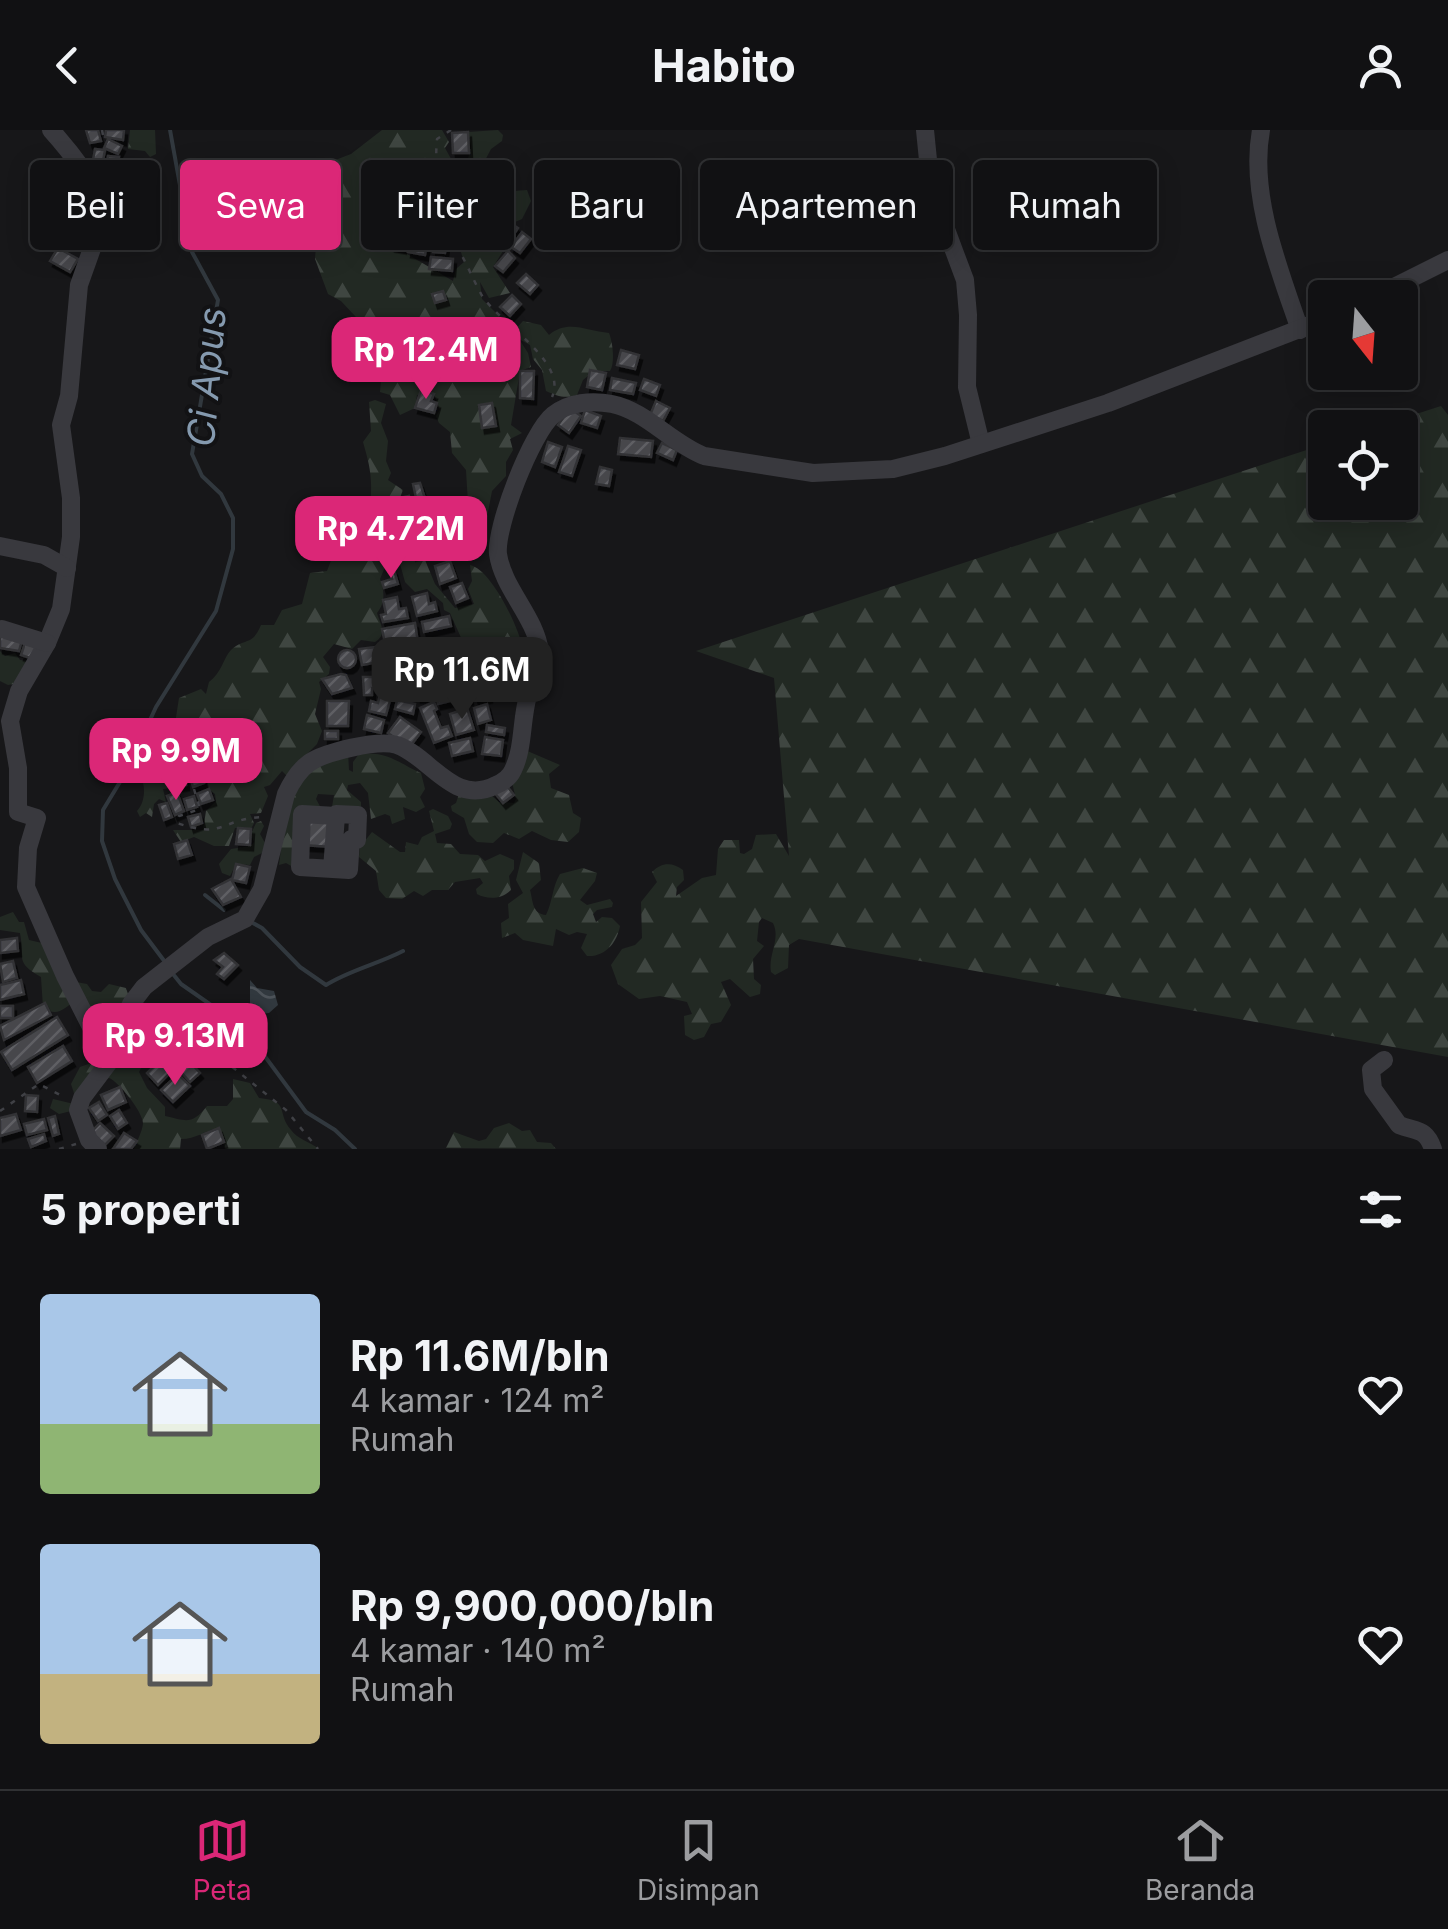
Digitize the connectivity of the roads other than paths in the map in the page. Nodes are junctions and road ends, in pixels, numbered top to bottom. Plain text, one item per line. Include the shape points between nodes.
1 (50, 130) edge
2 (925, 130) edge
3 (1261, 130) edge
4 (1448, 260) edge
5 (1408, 280) edge
6 (1308, 327) edge
7 (1300, 330) junction
8 (981, 444) junction
9 (0, 546) edge
10 (67, 568) junction
11 (2, 629) dead end
12 (47, 642) junction
13 (340, 842) junction
14 (302, 846) junction
15 (110, 1054) junction
16 (1384, 1060) dead end
17 (98, 1149) edge
18 (1433, 1149) edge

1 - 10 street via 105,212 79,285 70,396 61,425 71,498
2 - 8 street via 938,208 965,280 967,387
3 - 7 street via 1259,180
4 - 5 street
6 - 7 street
7 - 8 street
8 - 15 street via 894,469 813,474 704,456 613,404 580,404 552,416 517,482 498,539 502,567 540,652 513,770 490,788 463,789 402,747 381,743 311,762 293,780 254,906 245,919 208,937 144,987
9 - 10 street via 44,554
10 - 12 street
11 - 12 street
12 - 15 street via 10,721 18,812 37,818 26,887 64,976
13 - 14 street
13 - 14 street via 349,870 300,867
13 - 14 street via 357,840 358,815 330,810 302,814
15 - 17 street via 79,1106
16 - 18 street via 1371,1070 1373,1088 1399,1124 1420,1129

